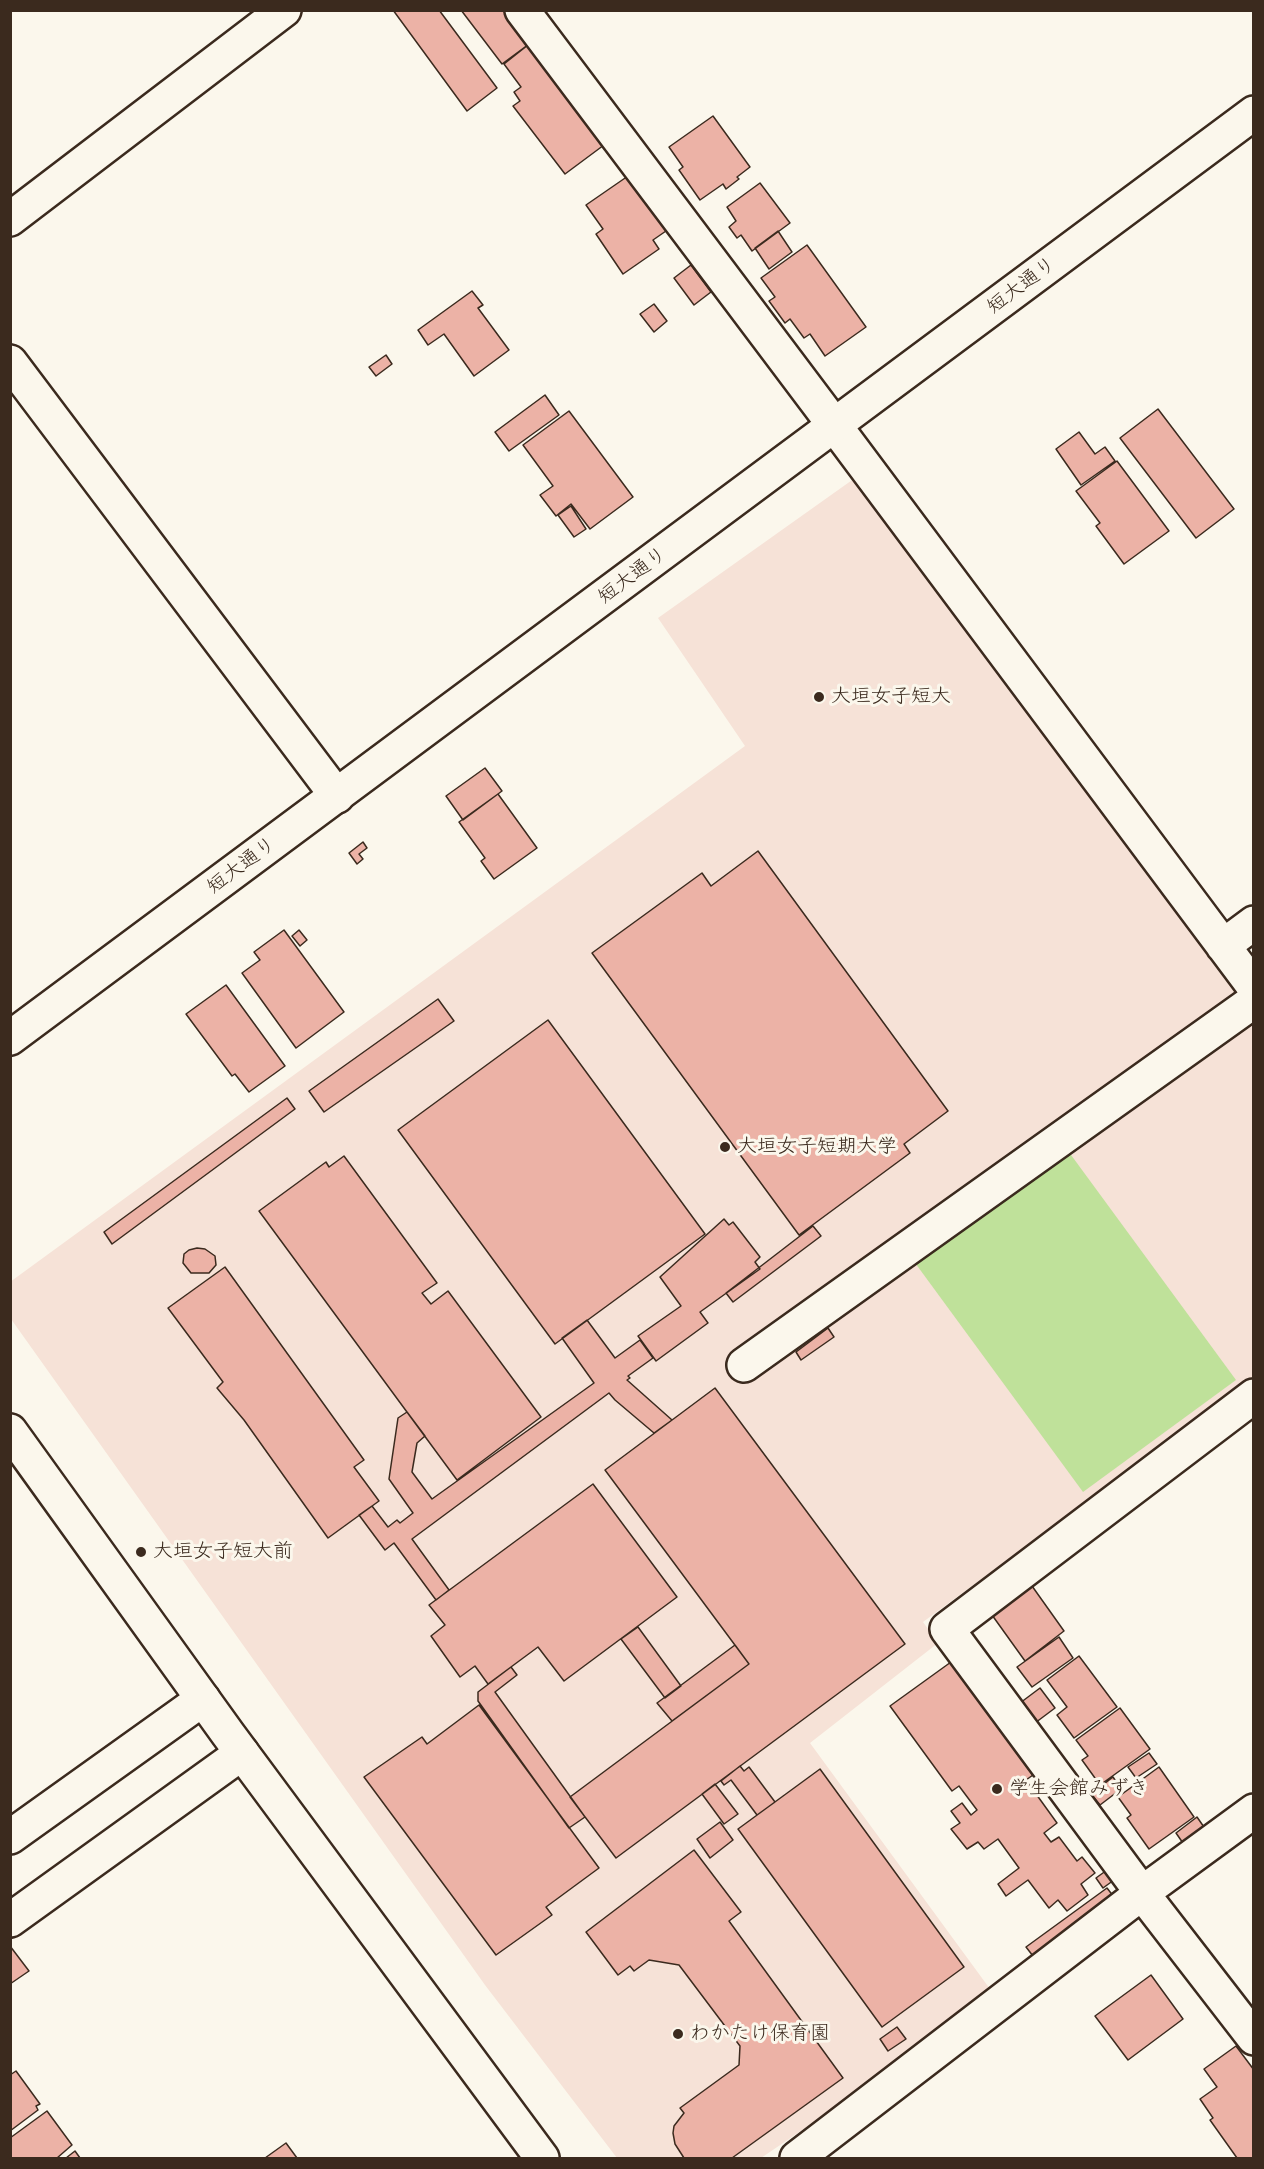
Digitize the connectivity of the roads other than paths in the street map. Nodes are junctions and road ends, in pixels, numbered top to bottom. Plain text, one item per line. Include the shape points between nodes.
1 (284, 10) edge
2 (522, 10) edge
3 (1254, 113) edge
4 (10, 219) edge
5 (10, 362) edge
6 (836, 426) junction
7 (337, 796) junction
8 (1254, 923) edge
9 (1242, 974) edge
10 (10, 1038) edge
11 (744, 1365) dead end
12 (1254, 1396) edge
13 (10, 1431) edge
14 (221, 1724) junction
15 (1254, 1811) edge
16 (10, 1837) edge
17 (1142, 1893) junction
18 (10, 1920) edge
19 (1254, 2038) edge
20 (542, 2158) edge
21 (797, 2158) edge

1 - 4 street
2 - 6 street
3 - 6 street, 短大通り
5 - 7 street
6 - 7 street, 短大通り
6 - 9 street
7 - 10 street, 短大通り
8 - 9 street
9 - 11 street
12 - 17 street via 947,1629
13 - 14 street
14 - 16 street
14 - 18 street
14 - 20 street
15 - 17 street
17 - 19 street
17 - 21 street

